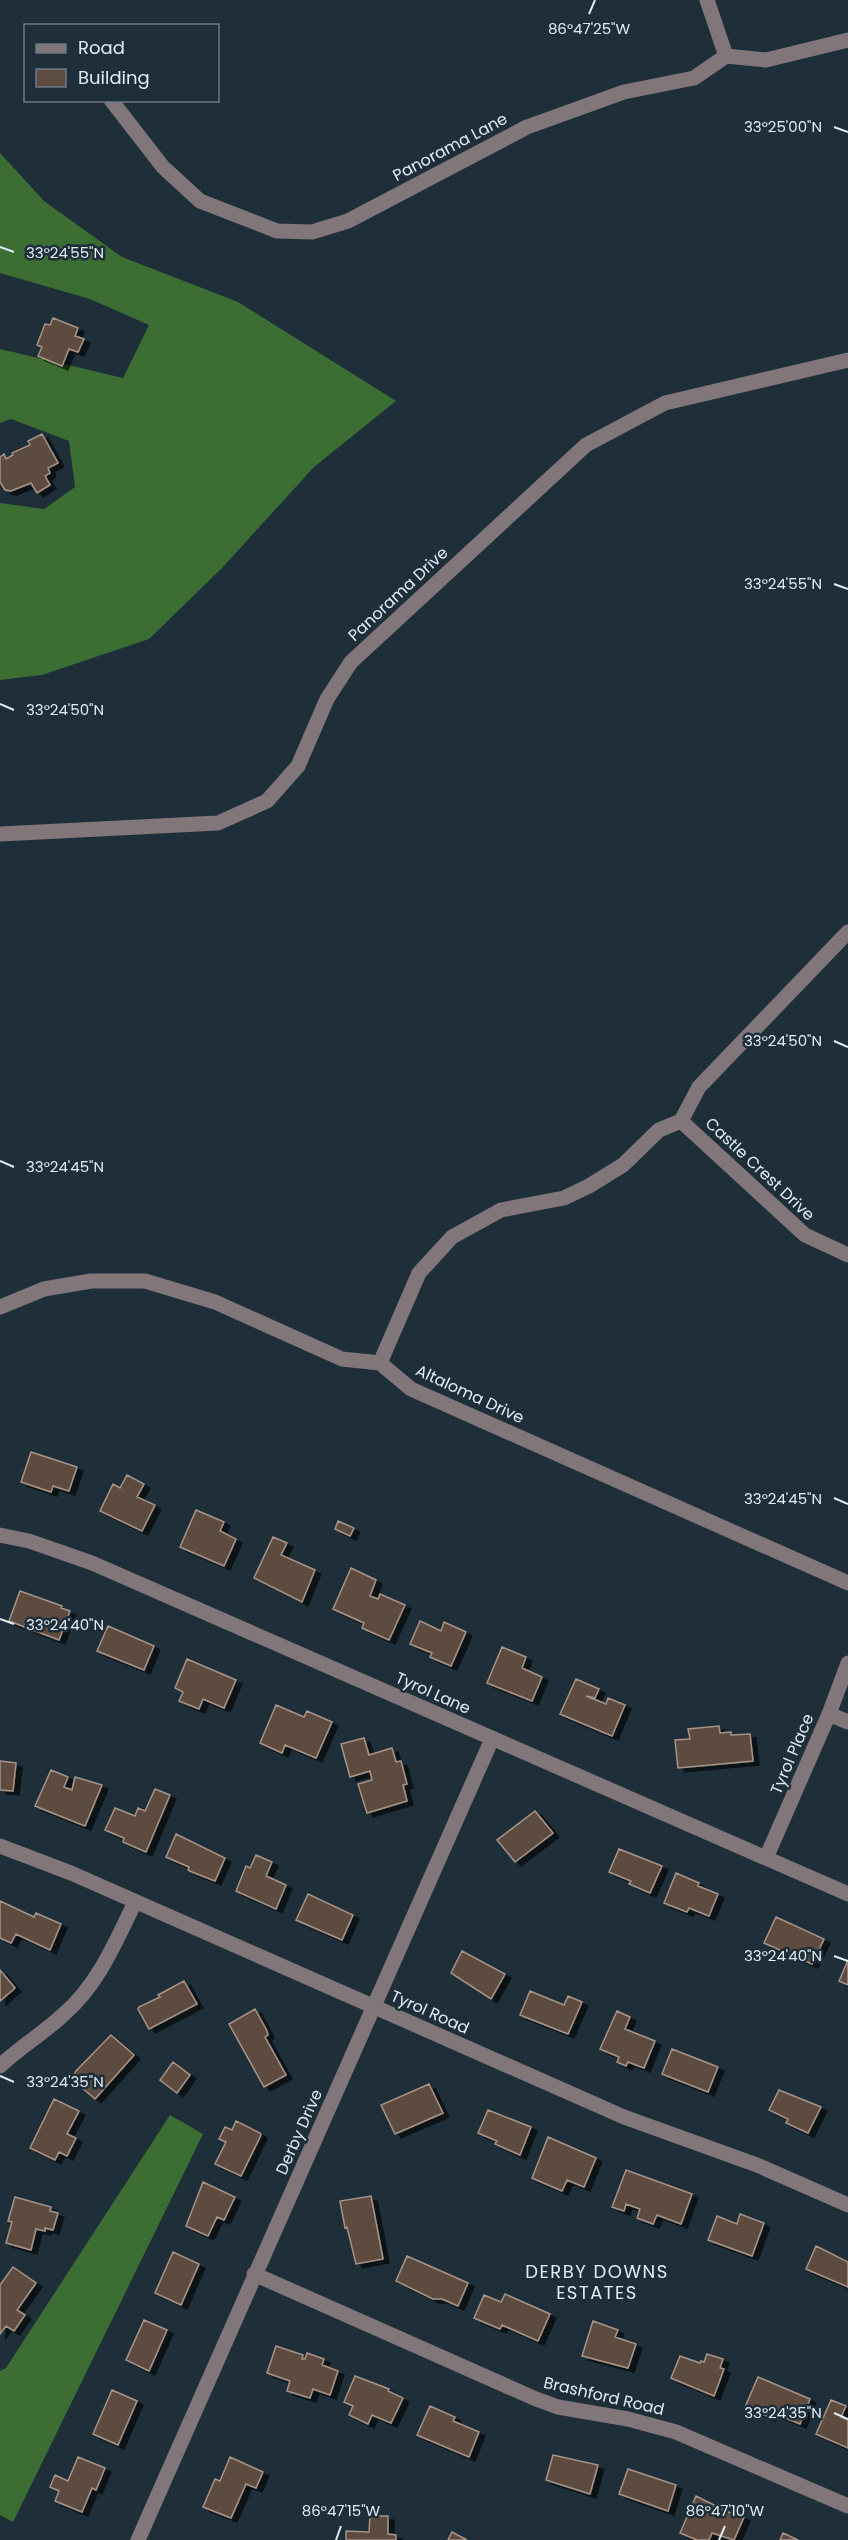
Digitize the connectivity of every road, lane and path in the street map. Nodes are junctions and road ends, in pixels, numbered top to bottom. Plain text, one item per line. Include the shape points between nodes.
1 (707, 0) edge
2 (848, 40) edge
3 (726, 56) junction
4 (113, 102) edge
5 (848, 360) edge
6 (0, 834) edge
7 (848, 932) edge
8 (681, 1121) junction
9 (848, 1255) edge
10 (0, 1307) edge
11 (380, 1363) junction
12 (0, 1535) edge
13 (848, 1583) edge
14 (848, 1663) edge
15 (829, 1714) junction
16 (848, 1722) edge
17 (492, 1739) junction
18 (0, 1846) edge
19 (766, 1858) junction
20 (848, 1894) edge
21 (135, 1902) junction
22 (375, 2007) junction
23 (0, 2067) edge
24 (848, 2205) edge
25 (254, 2274) junction
26 (848, 2506) edge
27 (138, 2540) edge

1 - 3 street
2 - 3 street via 766,60
3 - 4 street, Panorama Lane via 694,78 624,92 526,127 348,221 312,232 277,231 200,201 163,167
5 - 6 street, Panorama Drive via 665,403 586,445 351,662 327,699 298,766 267,801 218,823
7 - 8 street via 699,1087
8 - 9 street, Castle Crest Drive via 805,1235
8 - 11 street via 660,1130 623,1165 589,1186 564,1198 501,1210 452,1237 419,1272
10 - 11 street via 44,1289 91,1281 145,1281 215,1302 342,1359
11 - 13 street, Altaloma Drive via 411,1389
12 - 17 street, Tyrol Lane via 92,1563
14 - 15 street, Tyrol Place
15 - 16 street
15 - 19 street, Tyrol Place
17 - 19 street, Tyrol Lane
17 - 22 street, Derby Drive
18 - 21 street, Tyrol Road
19 - 20 street, Tyrol Lane
21 - 22 street, Tyrol Road
21 - 23 street via 84,1993 66,2013
22 - 24 street, Tyrol Road via 624,2117 757,2165
22 - 25 street, Derby Drive
25 - 26 street, Brashford Road via 536,2399 676,2432
25 - 27 street, Derby Drive

